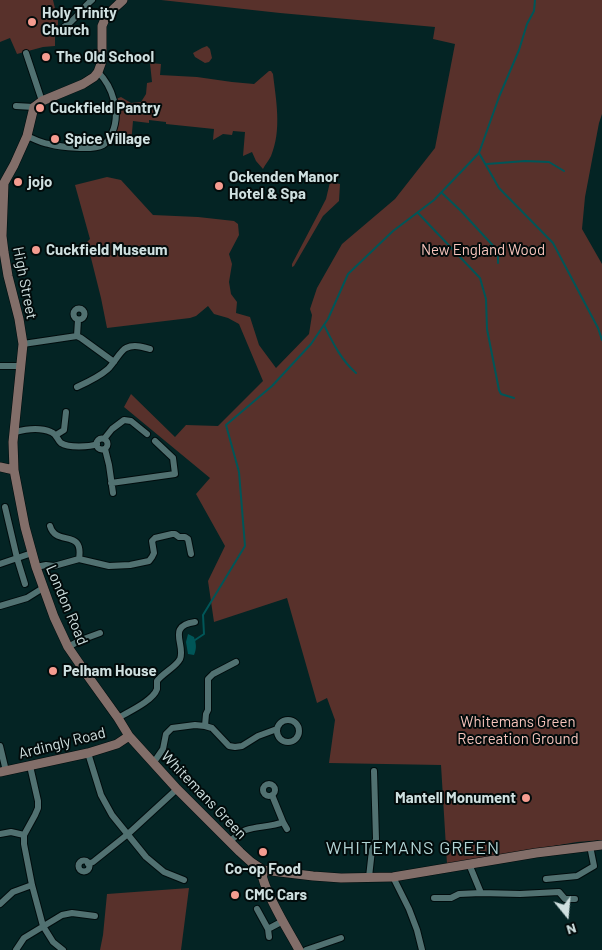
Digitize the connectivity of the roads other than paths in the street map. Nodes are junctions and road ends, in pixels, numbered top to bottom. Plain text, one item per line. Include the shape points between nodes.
1 (92, 0) edge
2 (122, 0) edge
3 (64, 31) dead end
4 (26, 53) dead end
5 (98, 72) junction
6 (42, 101) junction
7 (16, 106) dead end
8 (34, 107) junction
9 (27, 136) junction
10 (2, 183) edge
11 (78, 320) dead end
12 (77, 336) junction
13 (23, 344) junction
14 (150, 350) dead end
15 (114, 362) junction
16 (0, 366) edge
17 (21, 366) junction
18 (77, 387) dead end
19 (66, 412) dead end
20 (15, 432) junction
21 (147, 434) dead end
22 (56, 435) junction
23 (104, 439) junction
24 (155, 441) dead end
25 (97, 444) junction
26 (105, 449) junction
27 (0, 467) edge
28 (14, 470) junction
29 (112, 483) junction
30 (113, 493) dead end
31 (5, 507) dead end
32 (50, 526) dead end
33 (32, 553) junction
34 (192, 554) dead end
35 (17, 558) junction
36 (79, 559) junction
37 (0, 564) edge
38 (36, 567) junction
39 (26, 584) dead end
40 (43, 588) junction
41 (0, 606) edge
42 (195, 622) dead end
43 (100, 633) dead end
44 (68, 647) junction
45 (236, 662) dead end
46 (118, 718) junction
47 (205, 726) junction
48 (277, 729) dead end
49 (129, 736) junction
50 (0, 746) edge
51 (88, 753) junction
52 (154, 762) junction
53 (30, 766) junction
54 (374, 771) dead end
55 (3, 772) edge
56 (177, 789) junction
57 (272, 795) dead end
58 (283, 822) junction
59 (287, 830) dead end
60 (0, 834) edge
61 (128, 834) junction
62 (24, 836) junction
63 (230, 842) junction
64 (602, 845) edge
65 (590, 846) junction
66 (88, 864) dead end
67 (469, 864) junction
68 (263, 870) junction
69 (369, 877) junction
70 (392, 877) junction
71 (546, 879) dead end
72 (184, 880) dead end
73 (32, 885) junction
74 (481, 892) junction
75 (434, 898) dead end
76 (575, 899) dead end
77 (0, 904) edge
78 (257, 909) dead end
79 (95, 916) dead end
80 (283, 921) junction
81 (43, 926) junction
82 (268, 929) junction
83 (269, 937) dead end
84 (341, 938) dead end
85 (420, 949) edge
86 (16, 950) edge
87 (63, 950) edge
88 (299, 950) edge
89 (306, 950) edge

1 - 3 street via 64,27
2 - 5 main road via 106,16 102,26 102,61
4 - 6 street
5 - 6 main road via 82,84
5 - 9 street via 116,106 113,131 102,146 66,147
6 - 8 main road
7 - 8 street
8 - 9 main road, High Street
9 - 10 main road, High Street
10 - 13 main road, High Street via 4,252
11 - 12 street
12 - 13 street
12 - 15 street
13 - 17 main road, High Street
14 - 15 street via 128,347
15 - 18 street via 102,374
16 - 17 street
17 - 20 main road, High Street
19 - 22 street via 64,430
20 - 22 street via 42,429
20 - 28 main road, High Street
21 - 23 street via 131,421 124,420
22 - 25 street via 66,445
23 - 25 street
23 - 26 street via 108,443
24 - 29 street via 174,458 174,474
25 - 26 street via 100,449
26 - 29 street
27 - 28 main road
28 - 33 main road, London Road
29 - 30 street
31 - 35 street
32 - 36 street via 55,535 79,544
33 - 35 street
33 - 38 main road, London Road
34 - 36 street via 188,539 172,534 152,541 154,552 149,561 109,566
35 - 37 street
35 - 39 street
36 - 38 street
38 - 40 main road, London Road
40 - 41 street via 27,598
40 - 44 main road, London Road
42 - 46 street via 180,629 181,657 177,664 162,674 154,694
43 - 44 street
44 - 46 main road, London Road
45 - 47 street via 208,679
46 - 49 main road, London Road
47 - 48 street via 212,728 229,746 235,747
47 - 52 street via 172,728
49 - 51 main road, Ardingly Road via 117,744
49 - 52 main road, Whitemans Green
50 - 55 street
51 - 53 main road, Ardingly Road
51 - 61 street via 101,795
52 - 56 main road, Whitemans Green
53 - 55 main road, Ardingly Road
53 - 62 street via 38,808
54 - 69 street via 376,839
56 - 61 street
56 - 63 main road, Whitemans Green
57 - 58 street
58 - 59 street
58 - 63 street via 248,829
60 - 62 street via 11,832
61 - 66 street
61 - 72 street via 146,857 164,872
62 - 73 street
63 - 68 main road, Whitemans Green
64 - 65 main road
65 - 67 main road
65 - 71 street via 594,866 576,876
67 - 70 main road
67 - 74 street
68 - 69 main road via 313,876
68 - 80 main road via 263,881
69 - 70 main road
70 - 85 street via 409,909
73 - 77 street via 13,892
73 - 81 street
74 - 75 street
74 - 76 street via 560,892 565,899
78 - 82 street
79 - 81 street via 72,913
80 - 82 street
80 - 88 main road
81 - 86 street via 24,938
81 - 87 street via 53,942
82 - 83 street
84 - 89 street

